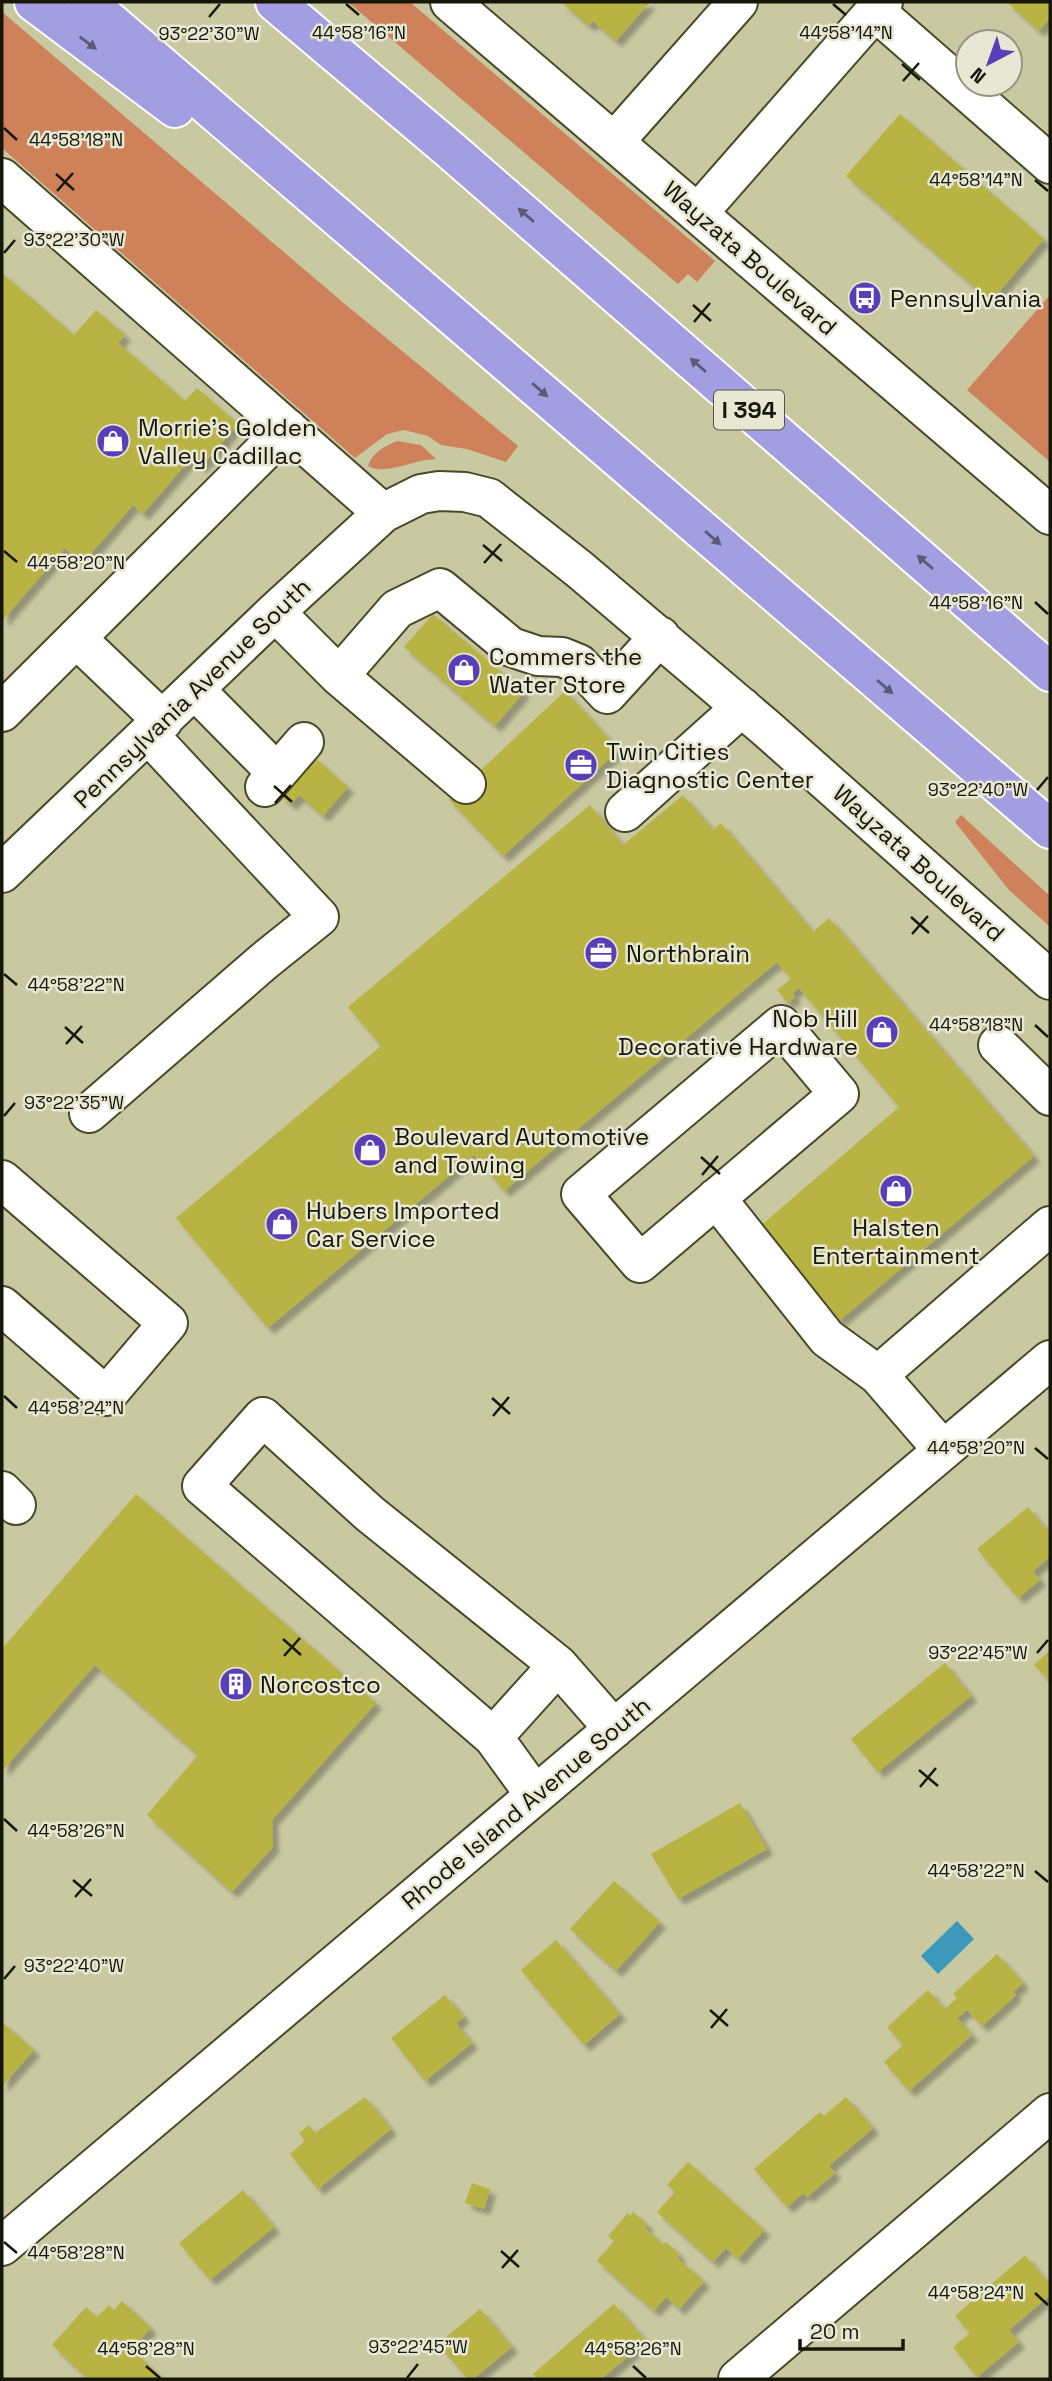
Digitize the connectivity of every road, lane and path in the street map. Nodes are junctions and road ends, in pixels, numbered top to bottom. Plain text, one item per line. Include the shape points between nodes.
1 (34, 2) edge
2 (87, 2) edge
3 (275, 2) edge
4 (305, 2) edge
5 (738, 2) edge
6 (455, 3) edge
7 (879, 6) edge
8 (614, 142) junction
9 (448, 148) junction
10 (1050, 164) edge
11 (2, 178) edge
12 (698, 213) junction
13 (489, 345) junction
14 (287, 428) junction
15 (383, 513) junction
16 (1050, 515) edge
17 (275, 612) junction
18 (660, 636) junction
19 (76, 638) junction
20 (1050, 672) edge
21 (339, 676) junction
22 (195, 690) junction
23 (742, 707) junction
24 (2, 712) edge
25 (155, 728) junction
26 (304, 742) dead end
27 (466, 784) dead end
28 (625, 812) dead end
29 (1050, 829) edge
30 (2, 873) edge
31 (1050, 980) edge
32 (998, 1045) dead end
33 (1050, 1096) edge
34 (89, 1113) dead end
35 (2, 1180) edge
36 (716, 1198) junction
37 (1050, 1226) edge
38 (2, 1306) edge
39 (1050, 1360) edge
40 (878, 1375) junction
41 (943, 1450) junction
42 (558, 1665) junction
43 (614, 1728) junction
44 (493, 1737) junction
45 (535, 1795) junction
46 (1050, 2113) edge
47 (2, 2246) edge
48 (738, 2379) edge

1 -> 13 highway
2 - 13 highway
3 - 9 highway, I 394
4 - 9 highway
5 - 8 street
6 - 8 street, Wayzata Boulevard
7 - 10 street
7 - 12 street
8 - 12 street, Wayzata Boulevard
20 -> 9 highway, I 394
11 - 14 street
12 - 16 street, Wayzata Boulevard
13 -> 29 highway
14 - 15 street
14 - 19 street
15 - 17 street, Pennsylvania Avenue South
15 - 18 street, Wayzata Boulevard via 421,494 439,491 488,498
17 - 21 street
17 - 22 street, Pennsylvania Avenue South
18 - 21 street via 607,694 579,664 511,647 440,587 397,609
18 - 23 street, Wayzata Boulevard
19 - 24 street
19 - 25 street
21 - 27 street
22 - 25 street, Pennsylvania Avenue South
22 - 26 street via 271,780
23 - 28 street
23 - 31 street, Wayzata Boulevard
25 - 30 street, Pennsylvania Avenue South
25 - 34 street via 319,917
32 - 33 street
35 - 38 street via 168,1323 106,1395
36 - 36 street via 839,1094 781,1025 581,1195 640,1263
36 - 40 street via 827,1338
37 - 40 street
39 - 41 street, Rhode Island Avenue South
40 - 41 street
41 - 43 street, Rhode Island Avenue South
42 - 43 street
42 - 44 street
42 - 44 street via 370,1514 263,1418 202,1486
43 - 45 street, Rhode Island Avenue South
44 - 45 street
45 - 47 street, Rhode Island Avenue South
46 - 48 street

